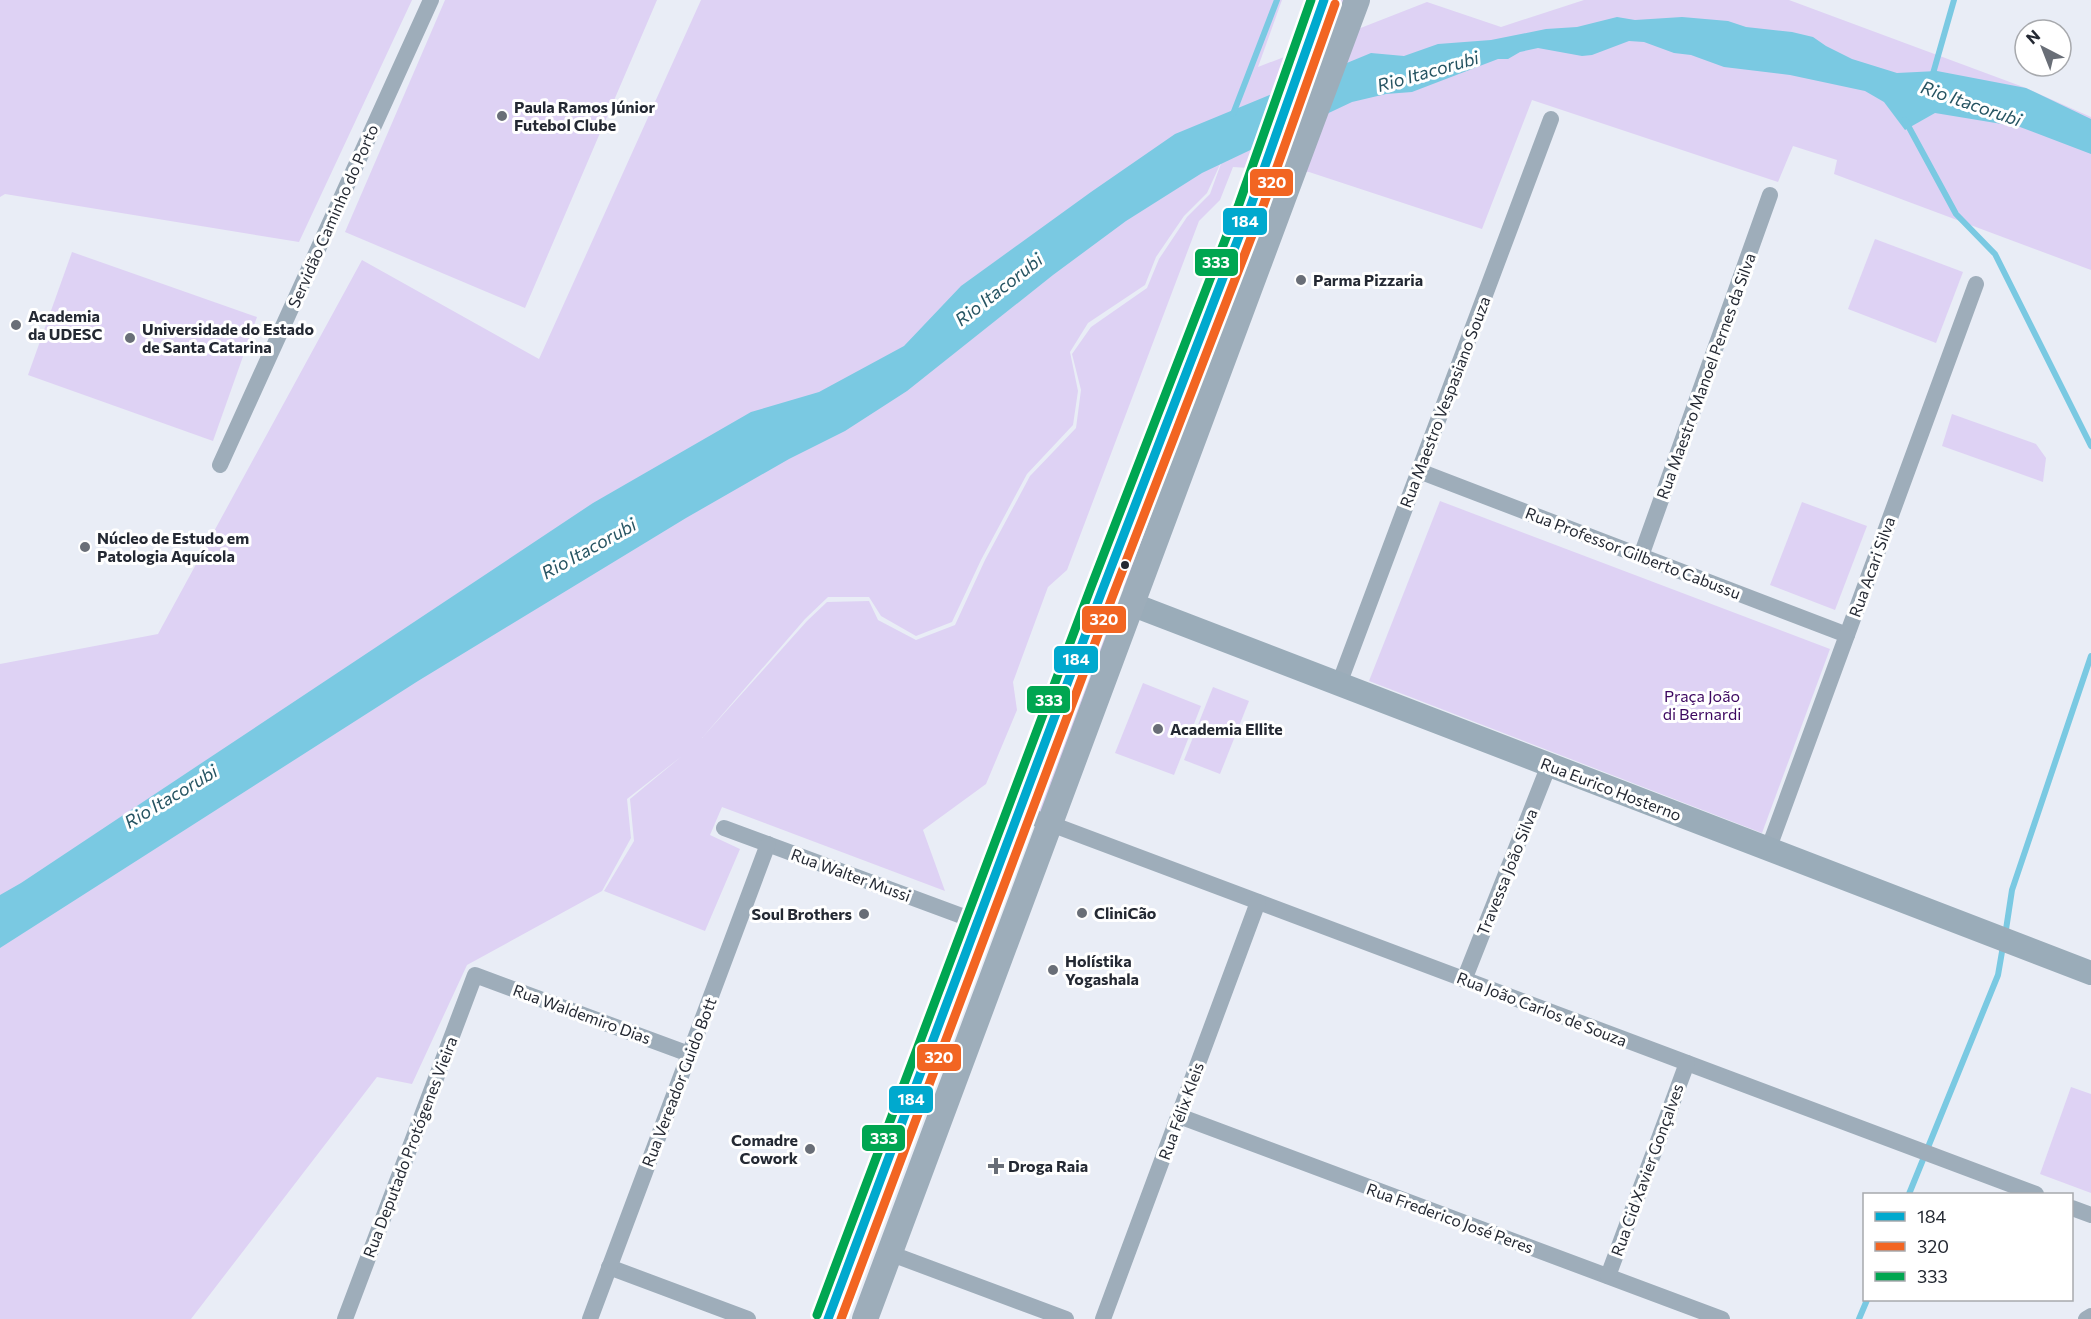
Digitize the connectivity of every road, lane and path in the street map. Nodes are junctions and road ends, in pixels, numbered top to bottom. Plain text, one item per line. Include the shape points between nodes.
1 (430, 0) edge
2 (1324, 0) edge
3 (1357, 0) edge
4 (1551, 119) dead end
5 (1770, 195) dead end
6 (1976, 284) dead end
7 (220, 465) dead end
8 (1419, 471) junction
9 (1641, 556) junction
10 (1102, 591) junction
11 (1131, 604) junction
12 (1847, 635) junction
13 (1340, 684) junction
14 (1549, 765) junction
15 (1019, 812) junction
16 (1049, 822) junction
17 (724, 828) dead end
18 (768, 844) junction
19 (1768, 850) junction
20 (1258, 902) junction
21 (978, 922) junction
22 (2091, 973) edge
23 (475, 975) joint
24 (1464, 980) junction
25 (689, 1054) junction
26 (1687, 1063) junction
27 (1179, 1116) junction
28 (2033, 1193) edge
29 (2073, 1208) edge
30 (2091, 1215) edge
31 (889, 1253) junction
32 (609, 1267) junction
33 (1608, 1276) junction
34 (2091, 1316) edge
35 (345, 1319) edge
36 (590, 1319) edge
37 (748, 1319) edge
38 (828, 1319) edge
39 (865, 1319) edge
40 (1066, 1319) edge
41 (1103, 1319) edge
42 (1722, 1319) edge
43 (2086, 1319) edge

1 - 7 street, Servidão Caminho do Porto
2 - 10 main road via 1251,208
3 - 11 main road
4 - 8 street, Rua Maestro Vespasiano Souza
5 - 9 street, Rua Maestro Manoel Pernes da Silva
6 - 12 street, Rua Acari Silva
8 - 9 street, Rua Professor Gilberto Cabussu
8 - 13 street, Rua Maestro Vespasiano Souza
9 - 12 street, Rua Professor Gilberto Cabussu
10 - 11 main road
10 - 15 main road
11 - 13 street, Rua Eurico Hosterno
11 - 16 main road
12 - 19 street, Rua Acari Silva
13 - 14 street, Rua Eurico Hosterno
14 - 19 street, Rua Eurico Hosterno
14 - 24 street, Travessa João Silva
15 - 16 street, Rua João Carlos de Souza
15 - 21 main road
16 - 20 street, Rua João Carlos de Souza
16 - 31 main road
17 - 18 street, Rua Walter Mussi
18 - 21 street, Rua Walter Mussi
18 - 25 street, Rua Vereador Guido Bott
19 - 22 street, Rua Eurico Hosterno
20 - 24 street, Rua João Carlos de Souza
20 - 27 street, Rua Félix Kleis
21 - 38 main road
23 - 25 street, Rua Waldemiro Dias
23 - 35 street, Rua Deputado Protógenes Vieira
24 - 26 street, Rua João Carlos de Souza
25 - 32 street, Rua Vereador Guido Bott
26 - 28 street, Rua João Carlos de Souza
26 - 33 street, Rua Cid Xavier Gonçalves
27 - 33 street, Rua Frederico José Peres
27 - 41 street, Rua Félix Kleis
29 - 30 street
31 - 39 main road
31 - 40 street
32 - 36 street, Rua Vereador Guido Bott
32 - 37 street
33 - 42 street, Rua Frederico José Peres
34 - 43 street

